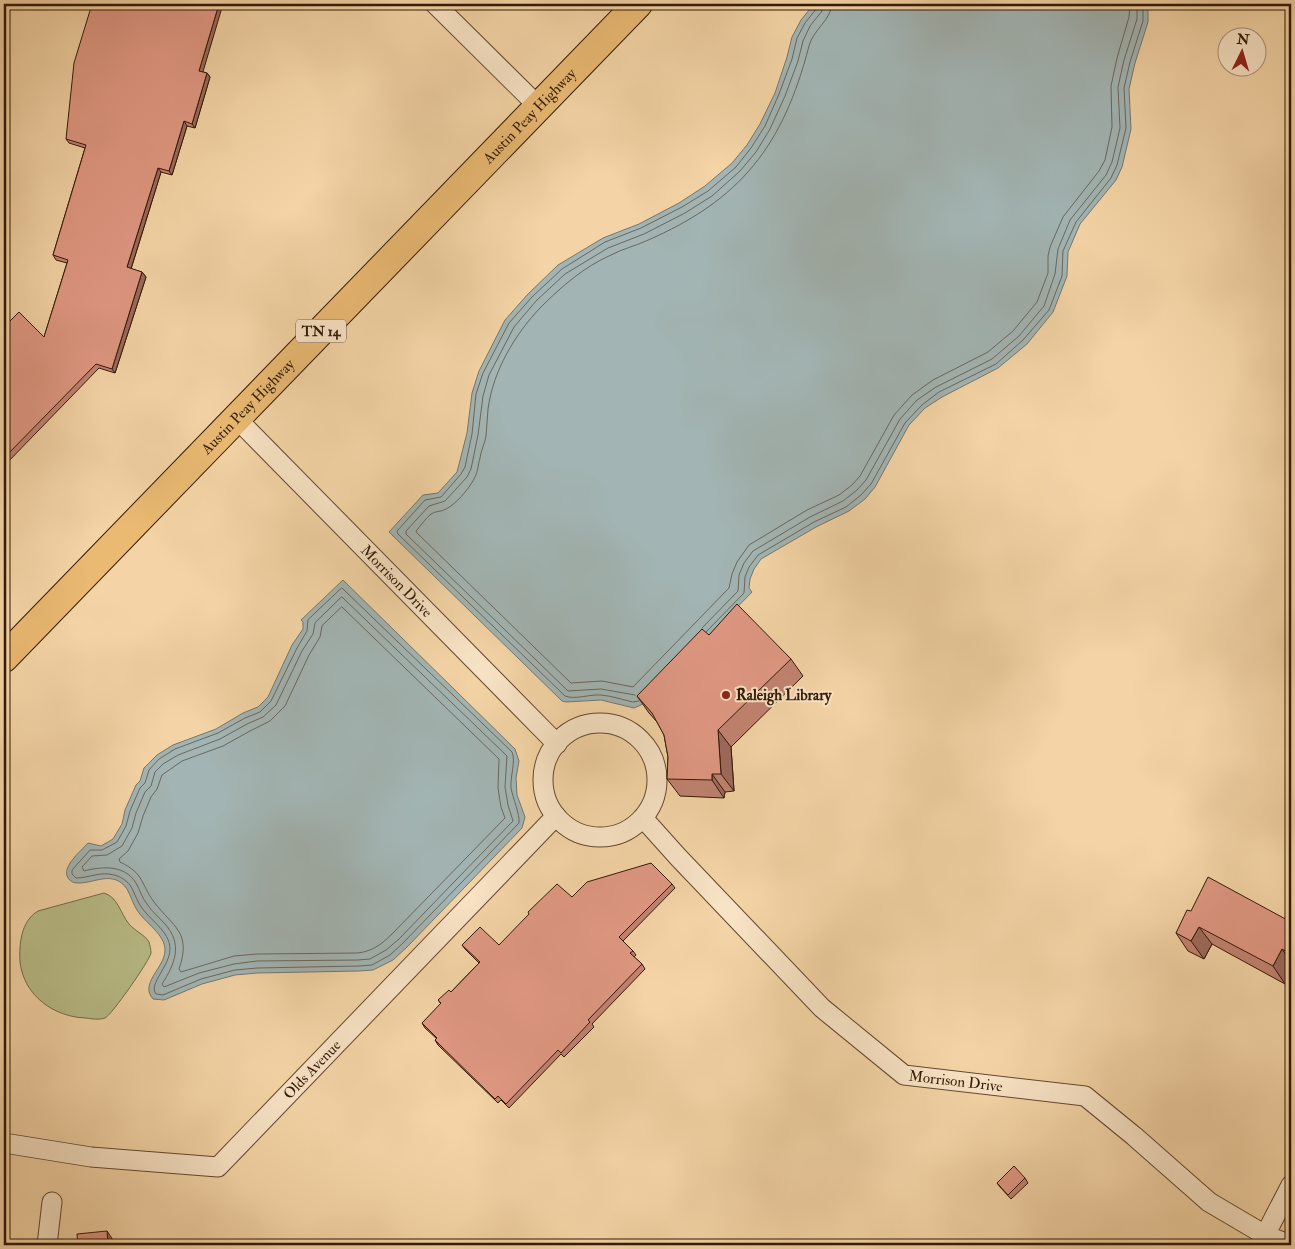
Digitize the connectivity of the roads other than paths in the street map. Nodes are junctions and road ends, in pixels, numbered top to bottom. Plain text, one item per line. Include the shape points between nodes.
1 (434, 4) edge
2 (638, 4) edge
3 (538, 106) junction
4 (236, 418) junction
5 (4, 658) edge
6 (557, 744) junction
7 (556, 816) junction
8 (643, 818) junction
9 (4, 1143) edge
10 (1291, 1185) edge
11 (52, 1202) dead end
12 (1262, 1240) edge
13 (47, 1245) edge
14 (1291, 1245) edge

1 - 3 street
2 - 3 main road, Austin Peay Highway / TN 14
3 - 4 main road, Austin Peay Highway / TN 14
4 - 5 main road, Austin Peay Highway / TN 14
4 - 6 street, Morrison Drive
6 - 7 street via 547,761 543,780 546,799
6 - 8 street via 570,732 587,725 605,724 622,728 638,737 650,751 656,768 657,786 653,803
7 - 8 street via 571,829 590,836 609,837 628,830
7 - 9 street, Olds Avenue via 218,1167 91,1157
8 - 12 street, Morrison Drive via 822,1008 904,1076 1085,1096 1209,1202
10 - 12 street
11 - 13 street
12 - 14 street

